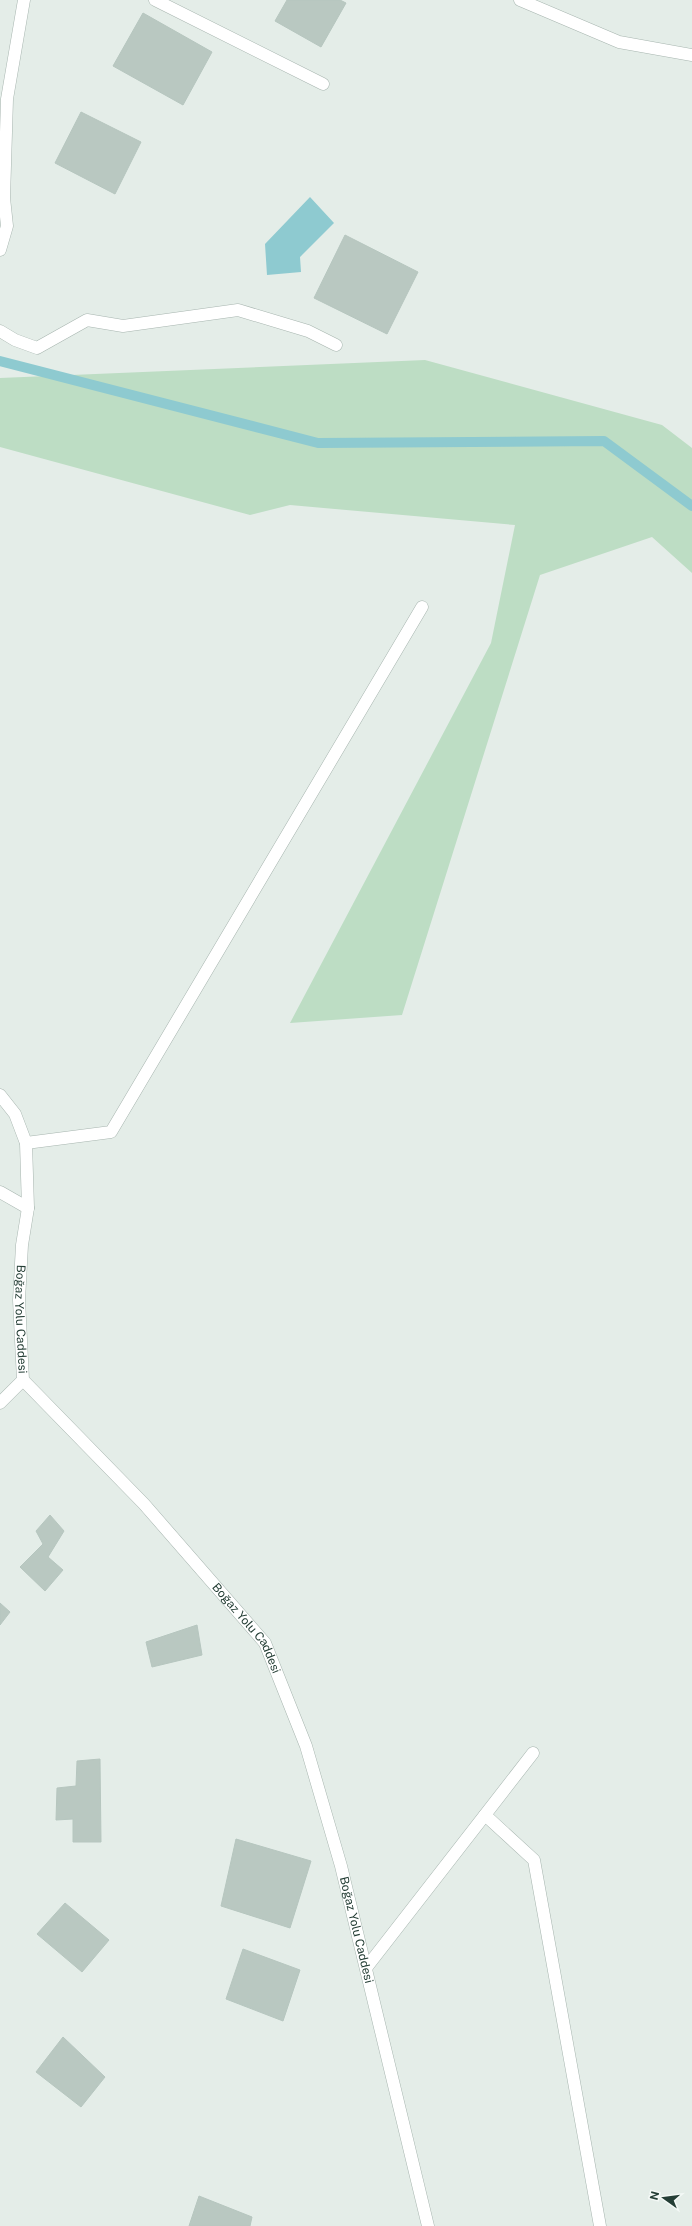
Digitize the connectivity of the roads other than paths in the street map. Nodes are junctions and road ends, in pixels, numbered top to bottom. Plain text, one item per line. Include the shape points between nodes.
1 (24, 0) edge
2 (155, 0) edge
3 (520, 0) edge
4 (692, 55) edge
5 (323, 84) dead end
6 (0, 250) edge
7 (0, 331) edge
8 (336, 345) dead end
9 (422, 607) dead end
10 (0, 1095) edge
11 (26, 1143) junction
12 (0, 1192) edge
13 (28, 1208) junction
14 (23, 1380) junction
15 (0, 1403) edge
16 (533, 1753) dead end
17 (485, 1815) junction
18 (366, 1968) junction
19 (428, 2226) edge
20 (600, 2226) edge

1 - 6 street via 7,99 4,198 7,226
2 - 5 street
3 - 4 street via 619,42
7 - 8 street via 37,348 87,320 123,326 238,310 308,331
9 - 11 street via 111,1132
10 - 11 street, Boğaz Yolu Caddesi via 15,1114
11 - 13 street, Boğaz Yolu Caddesi
12 - 13 street
13 - 14 street, Boğaz Yolu Caddesi via 22,1245 19,1300
14 - 15 street
14 - 18 street, Boğaz Yolu Caddesi via 144,1504 265,1643 306,1746 341,1866
16 - 17 street
17 - 18 street
17 - 20 street via 534,1860
18 - 19 street, Boğaz Yolu Caddesi

